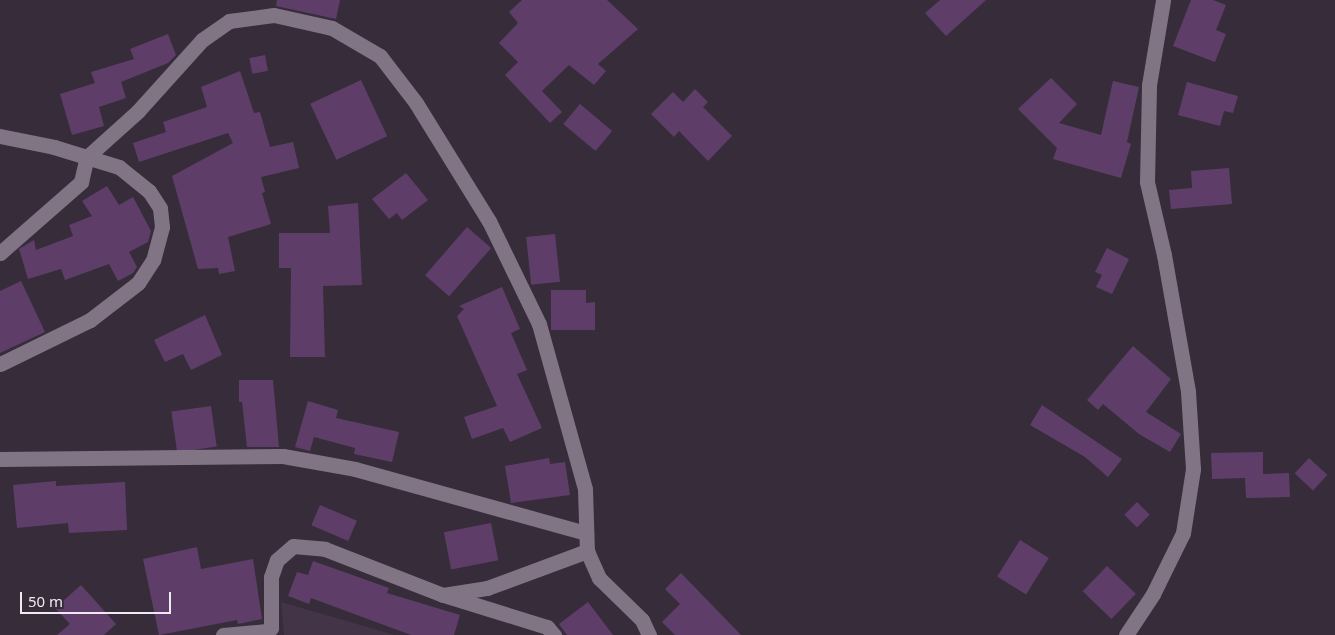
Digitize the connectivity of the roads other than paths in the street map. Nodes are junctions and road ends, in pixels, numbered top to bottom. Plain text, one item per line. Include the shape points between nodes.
1 (1163, 0) edge
2 (0, 136) edge
3 (86, 157) junction
4 (0, 253) edge
5 (0, 364) edge
6 (0, 459) edge
7 (586, 533) junction
8 (587, 551) junction
9 (443, 595) junction
10 (223, 635) edge
11 (554, 635) edge
12 (650, 635) edge
13 (1126, 635) edge

1 - 13 street via 1149,85 1147,182 1164,255 1188,391 1193,469 1183,533 1153,594
2 - 3 street
3 - 4 street via 81,182
3 - 5 street via 119,167 149,191 156,202 162,227 153,260 138,283 90,320
3 - 7 street via 138,111 202,40 229,21 274,15 332,28 380,56 416,103 489,222 539,324 585,489
6 - 7 street via 283,456 355,470
7 - 8 street
8 - 9 street via 486,588
8 - 12 street via 600,578 642,620
9 - 10 street via 325,549 293,546 277,560 271,577 271,628 267,632
9 - 11 street via 547,627

